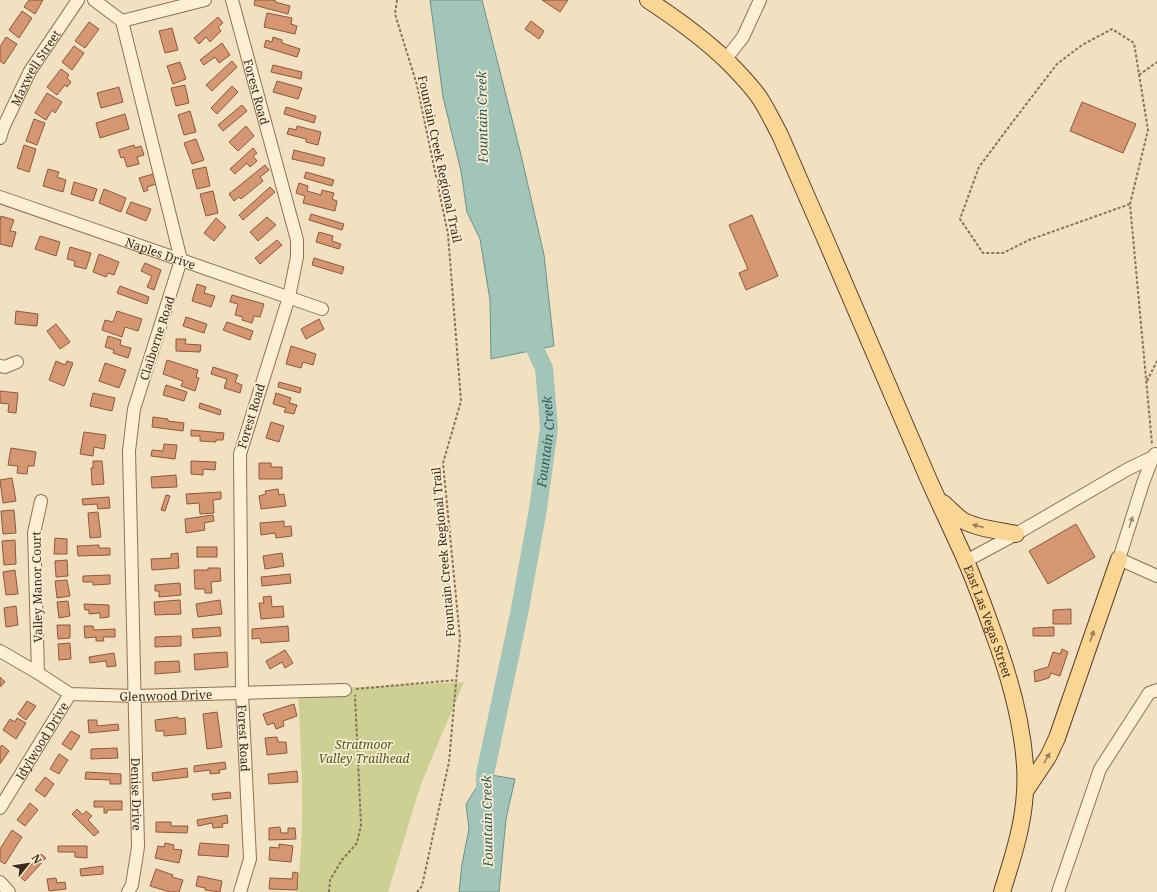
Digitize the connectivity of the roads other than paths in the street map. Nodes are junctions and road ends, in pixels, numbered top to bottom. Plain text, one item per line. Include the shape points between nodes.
1 (78, 0) edge
2 (94, 0) edge
3 (205, 0) edge
4 (232, 0) edge
5 (648, 0) edge
6 (760, 0) edge
7 (122, 21) junction
8 (725, 60) junction
9 (0, 138) edge
10 (0, 197) edge
11 (181, 260) junction
12 (289, 297) junction
13 (322, 309) dead end
14 (17, 362) dead end
15 (0, 366) edge
16 (1155, 454) edge
17 (937, 498) junction
18 (41, 501) dead end
19 (1016, 534) junction
20 (1119, 559) junction
21 (966, 561) junction
22 (1157, 576) edge
23 (0, 651) edge
24 (38, 673) junction
25 (345, 690) dead end
26 (1157, 690) edge
27 (242, 692) junction
28 (70, 694) junction
29 (135, 696) junction
30 (1026, 790) junction
31 (0, 808) edge
32 (0, 882) edge
33 (9, 892) edge
34 (128, 892) edge
35 (240, 892) edge
36 (1002, 892) edge
37 (1058, 892) edge

1 - 9 street, Maxwell Street via 30,71
2 - 7 street
3 - 7 street
4 - 12 street, Forest Road via 297,240 297,257
5 - 8 main road via 694,32
6 - 8 street via 744,37
7 - 11 street
8 - 17 main road via 758,97 780,135
10 - 11 street, Naples Drive
11 - 12 street, Naples Drive
11 - 29 street, Claiborne Road via 134,409 129,451
12 - 13 street, Naples Drive
12 - 27 street, Forest Road via 240,454
14 - 15 street via 5,367
16 - 19 street, East Las Vegas Street
20 -> 16 street
19 -> 17 main road via 968,523
17 - 21 main road
18 - 24 street, Valley Manor Court via 34,533
19 - 21 street, East Las Vegas Street
20 - 22 street
30 -> 20 main road via 1057,738
21 - 30 main road, East Las Vegas Street via 1000,650 1015,701 1023,743
23 - 24 street
24 - 28 street
25 - 27 street, Glenwood Drive
26 - 37 street via 1149,693 1100,769
27 - 29 street, Glenwood Drive
27 - 35 street, Forest Road via 250,859
28 - 29 street, Glenwood Drive
28 - 31 street, Idylwood Drive
29 - 34 street, Denise Drive via 138,847 132,885
30 - 36 main road, East Las Vegas Street via 1019,837
32 - 33 street

